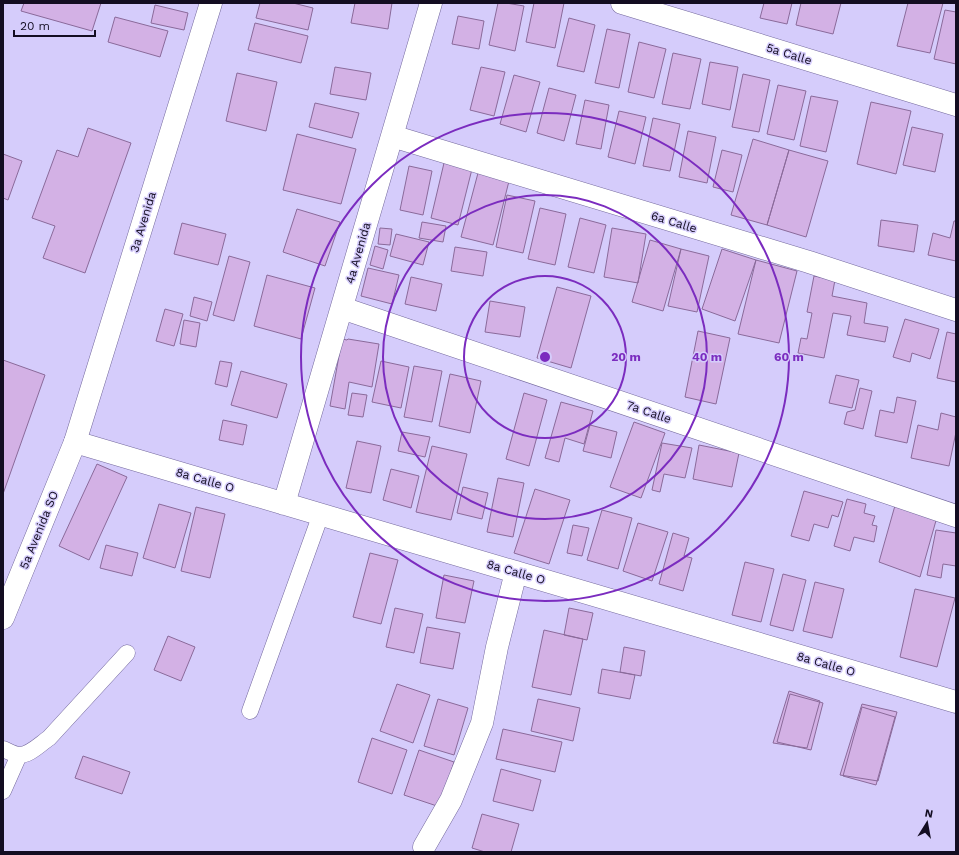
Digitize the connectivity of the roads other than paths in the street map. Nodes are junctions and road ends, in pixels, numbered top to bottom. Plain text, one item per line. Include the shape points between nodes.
1 (211, 3) edge
2 (431, 3) edge
3 (622, 3) edge
4 (956, 105) edge
5 (392, 136) junction
6 (342, 308) junction
7 (956, 310) edge
8 (75, 442) junction
9 (284, 504) junction
10 (321, 514) junction
11 (956, 516) edge
12 (516, 572) junction
13 (3, 618) edge
14 (127, 653) dead end
15 (956, 702) edge
16 (250, 711) dead end
17 (3, 749) edge
18 (19, 755) junction
19 (3, 791) edge
20 (424, 848) dead end

1 - 8 street, 3a Avenida
2 - 5 street, 4a Avenida
3 - 4 street, 5a Calle
5 - 6 street, 4a Avenida
5 - 7 street, 6a Calle via 809,262
6 - 9 street, 4a Avenida
6 - 11 street, 7a Calle
8 - 9 street, 8a Calle O
8 - 13 street, 5a Avenida SO
9 - 10 street, 8a Calle O
10 - 12 street, 8a Calle O
10 - 16 lane
12 - 15 street, 8a Calle O
12 - 20 street via 497,647 482,723 451,800
14 - 18 lane via 49,738 27,754
17 - 18 lane
18 - 19 lane

